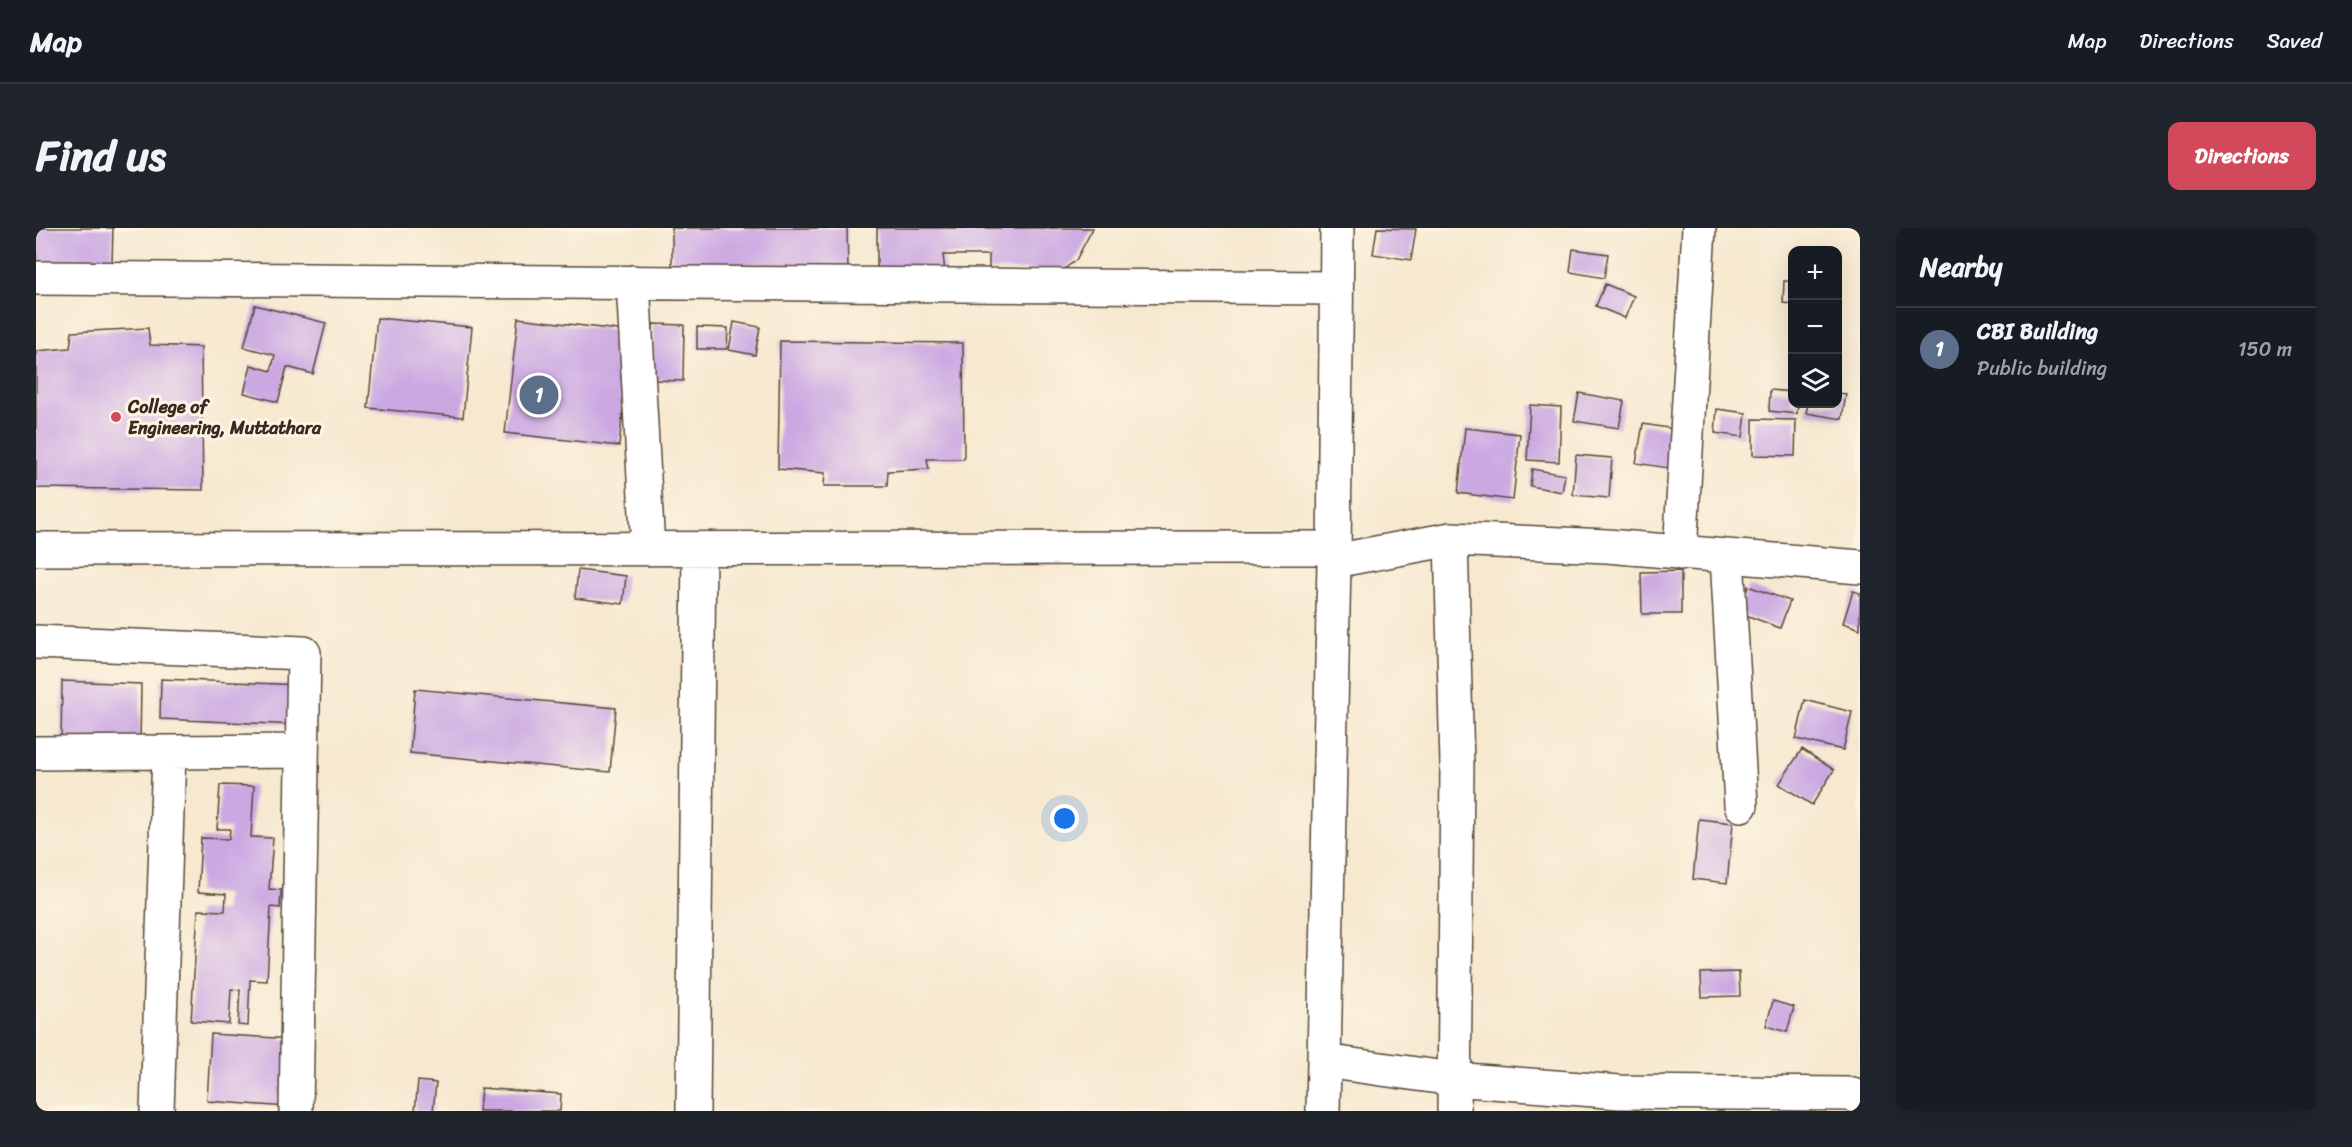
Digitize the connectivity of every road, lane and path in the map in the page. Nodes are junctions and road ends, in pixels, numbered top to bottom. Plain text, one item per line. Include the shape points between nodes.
1 (1337, 228) edge
2 (1700, 228) edge
3 (36, 278) edge
4 (633, 282) junction
5 (1336, 288) junction
6 (1451, 539) junction
7 (36, 549) edge
8 (648, 549) junction
9 (699, 549) junction
10 (1680, 553) junction
11 (1334, 554) junction
12 (1727, 557) junction
13 (1860, 567) edge
14 (36, 642) edge
15 (301, 751) junction
16 (170, 752) junction
17 (36, 753) edge
18 (1741, 805) dead end
19 (1324, 1060) junction
20 (1453, 1079) junction
21 (1860, 1097) edge
22 (1713, 1102) edge
23 (157, 1111) edge
24 (296, 1111) edge
25 (693, 1111) edge
26 (1323, 1111) edge
27 (1454, 1111) edge

1 - 5 street
2 - 10 street
3 - 4 street
4 - 5 street
4 - 8 street
5 - 11 street
6 - 10 street
6 - 11 street
6 - 20 street via 1457,765
7 - 8 street
8 - 9 street
9 - 11 street
9 - 25 street
10 - 12 street
11 - 19 street
12 - 13 street
12 - 18 street
14 - 15 street via 304,653
15 - 16 street
15 - 24 street
16 - 17 street
16 - 23 street
19 - 20 street
19 - 26 street
20 - 22 street
20 - 27 street
21 - 22 street

